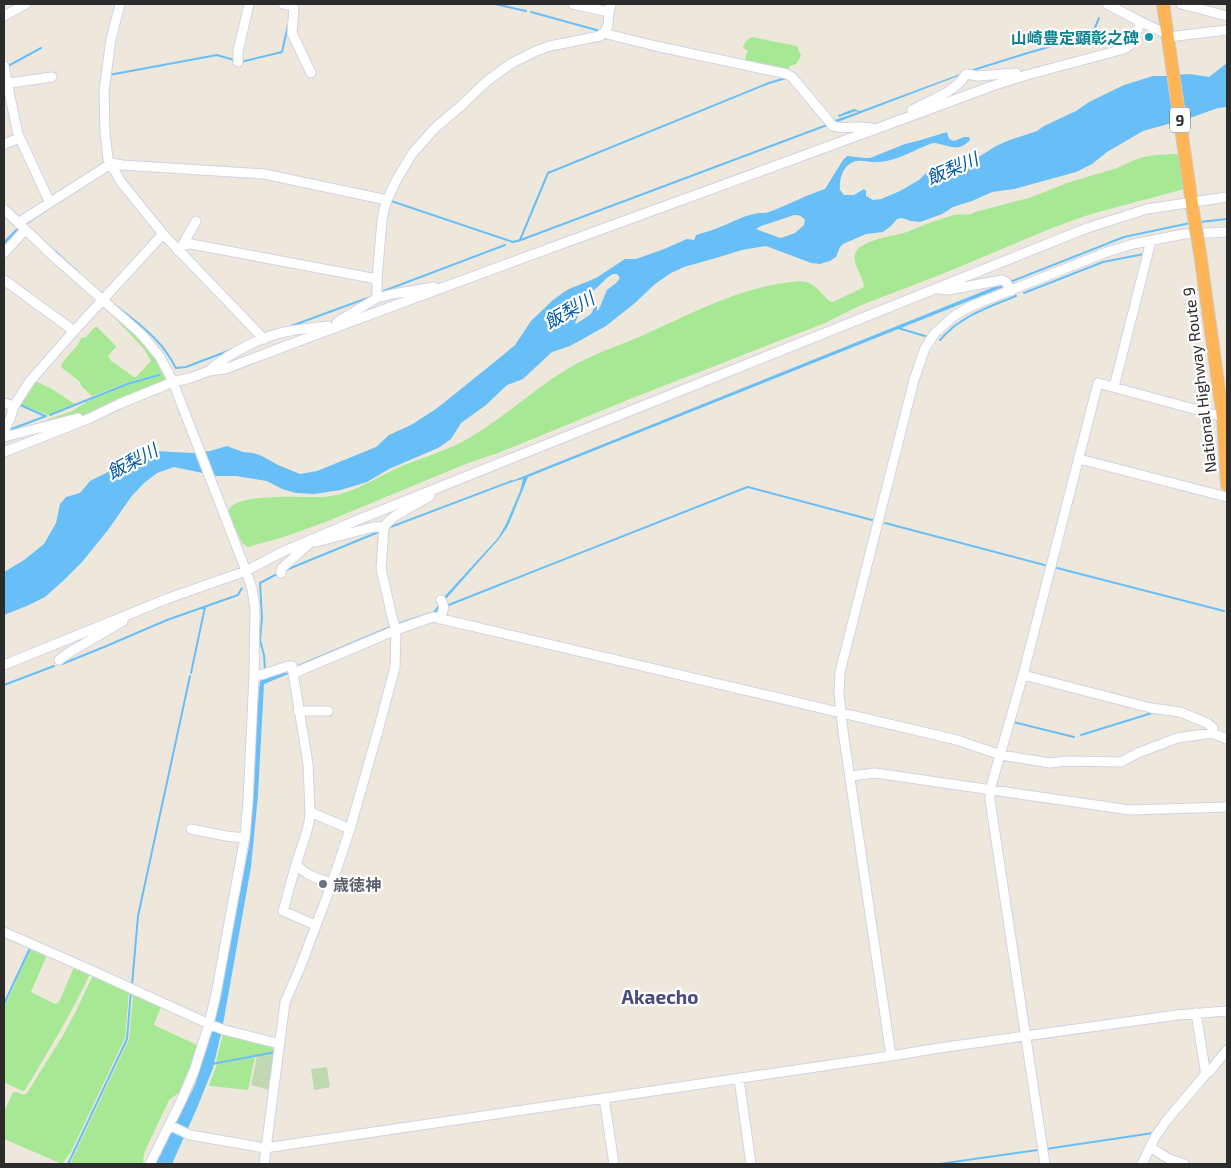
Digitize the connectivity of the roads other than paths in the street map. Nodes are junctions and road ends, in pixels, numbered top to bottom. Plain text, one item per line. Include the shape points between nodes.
1 (26, 4) edge
2 (120, 4) edge
3 (249, 4) edge
4 (283, 4) edge
5 (573, 4) edge
6 (1107, 4) edge
7 (1163, 4) edge
8 (1181, 4) edge
9 (610, 8) edge
10 (4, 16) edge
11 (1227, 16) edge
12 (1141, 22) junction
13 (1227, 30) edge
14 (603, 33) junction
15 (1168, 38) junction
16 (238, 62) dead end
17 (4, 66) edge
18 (311, 73) dead end
19 (1023, 76) junction
20 (52, 77) dead end
21 (25, 81) junction
22 (10, 83) junction
23 (34, 88) dead end
24 (909, 116) junction
25 (874, 130) junction
26 (20, 138) junction
27 (4, 144) edge
28 (112, 163) junction
29 (1227, 197) edge
30 (387, 200) junction
31 (50, 203) junction
32 (1192, 204) junction
33 (4, 209) edge
34 (196, 221) dead end
35 (21, 226) junction
36 (1227, 232) edge
37 (163, 234) junction
38 (1151, 241) junction
39 (180, 248) junction
40 (4, 253) edge
41 (377, 279) junction
42 (4, 280) edge
43 (442, 288) junction
44 (937, 288) junction
45 (1011, 291) junction
46 (377, 298) junction
47 (102, 300) junction
48 (335, 327) junction
49 (74, 331) junction
50 (264, 339) junction
51 (209, 371) junction
52 (174, 386) junction
53 (1114, 387) junction
54 (4, 403) edge
55 (14, 406) junction
56 (98, 415) junction
57 (1225, 418) edge
58 (5, 433) edge
59 (4, 452) edge
60 (1079, 459) junction
61 (1227, 485) edge
62 (438, 488) junction
63 (1227, 497) edge
64 (384, 527) junction
65 (308, 542) junction
66 (245, 569) junction
67 (282, 572) dead end
68 (443, 604) dead end
69 (137, 611) junction
70 (439, 618) junction
71 (395, 627) junction
72 (59, 660) dead end
73 (4, 665) edge
74 (293, 670) junction
75 (1023, 675) junction
76 (254, 676) junction
77 (328, 710) dead end
78 (298, 711) junction
79 (842, 714) junction
80 (1212, 733) junction
81 (1227, 739) edge
82 (1001, 755) junction
83 (850, 776) junction
84 (990, 790) junction
85 (1227, 808) edge
86 (310, 812) junction
87 (191, 829) dead end
88 (350, 829) junction
89 (244, 838) junction
90 (296, 864) junction
91 (332, 883) junction
92 (316, 925) junction
93 (4, 932) edge
94 (1227, 1011) edge
95 (1196, 1014) junction
96 (210, 1025) junction
97 (1026, 1036) junction
98 (280, 1044) junction
99 (1227, 1050) edge
100 (891, 1056) junction
101 (1205, 1074) junction
102 (739, 1079) junction
103 (604, 1098) junction
104 (171, 1125) junction
105 (1150, 1147) junction
106 (265, 1148) junction
107 (150, 1164) edge
108 (264, 1164) edge
109 (614, 1164) edge
110 (752, 1164) edge
111 (1045, 1164) edge
112 (1142, 1164) edge
113 (1184, 1164) edge

1 - 10 street
2 - 28 street via 110,39 104,91 105,138
3 - 16 street
4 - 18 street via 294,8 292,33
5 - 9 street
6 - 12 street
7 - 15 highway, National Highway Route 9 / 9
8 - 11 street
9 - 14 street via 608,25
12 - 15 street
12 - 19 street via 1124,49
13 - 15 street
14 - 25 street via 787,74 831,125
14 - 30 street via 536,51 487,81 435,128 412,154
15 - 32 highway, National Highway Route 9 / 9
17 - 22 street
19 - 24 street
19 - 24 street via 1017,73 966,74 957,85 911,111
20 - 21 street
21 - 22 street
21 - 23 street
22 - 26 street via 8,87
24 - 25 street
25 - 43 street
26 - 27 street
26 - 31 street
28 - 30 street via 264,174
28 - 31 street
28 - 37 street via 121,182
29 - 32 street
30 - 41 street
31 - 35 street
32 - 44 street via 1147,209 1095,225
32 - 57 highway, National Highway Route 9 / 9, bridge
33 - 35 street
34 - 39 street
35 - 40 street
35 - 47 street
36 - 38 street via 1184,234
37 - 39 street
37 - 47 street
38 - 45 street via 1107,252
38 - 53 street
39 - 41 street via 191,244
39 - 50 street
41 - 46 street
42 - 49 street
43 - 46 street via 435,286
43 - 48 street
44 - 45 street via 948,290 1002,280
44 - 62 street
45 - 79 street via 954,316 935,333 921,358 841,662
46 - 48 street via 337,322
47 - 49 street
47 - 52 street via 147,341
48 - 50 street via 283,332
48 - 51 street
49 - 55 street via 30,381
50 - 51 street via 246,346
51 - 52 street
52 - 56 street via 119,404
52 - 66 street
53 - 57 street
53 - 60 street via 1098,383
54 - 55 street
55 - 58 street
56 - 58 street
56 - 59 street
57 - 61 highway, National Highway Route 9 / 9
60 - 63 street
60 - 75 street
62 - 64 street
62 - 65 street
64 - 65 street
64 - 71 street via 381,573
65 - 66 street
65 - 67 street via 282,568
66 - 69 street
66 - 76 street via 255,608
68 - 70 street
69 - 72 street
69 - 73 street
70 - 71 street
70 - 79 street
71 - 74 street
71 - 88 street via 394,667
74 - 76 street via 288,666
74 - 78 street
75 - 80 street via 1151,708 1174,710 1207,723 1213,728
75 - 82 street
76 - 89 street
77 - 78 street
78 - 86 street via 308,764
79 - 82 street via 957,740
79 - 83 street
80 - 81 street
80 - 82 street via 1177,738 1116,762 1044,763
82 - 84 street
83 - 84 street via 875,773
83 - 100 street
84 - 85 street via 1130,810
84 - 97 street
86 - 88 street
86 - 90 street
87 - 89 street
88 - 91 street
89 - 96 street
90 - 91 street via 308,875
90 - 92 street via 283,912
91 - 92 street
92 - 98 street via 285,1002
93 - 96 street
94 - 95 street
95 - 97 street
95 - 101 street
96 - 98 street
96 - 104 street
97 - 100 street
97 - 111 street
98 - 106 street
99 - 101 street
100 - 102 street
101 - 105 street via 1167,1120
102 - 103 street
102 - 110 street
103 - 106 street
103 - 109 street
104 - 106 street via 190,1135
104 - 107 street
105 - 112 street
105 - 113 street
106 - 108 street

